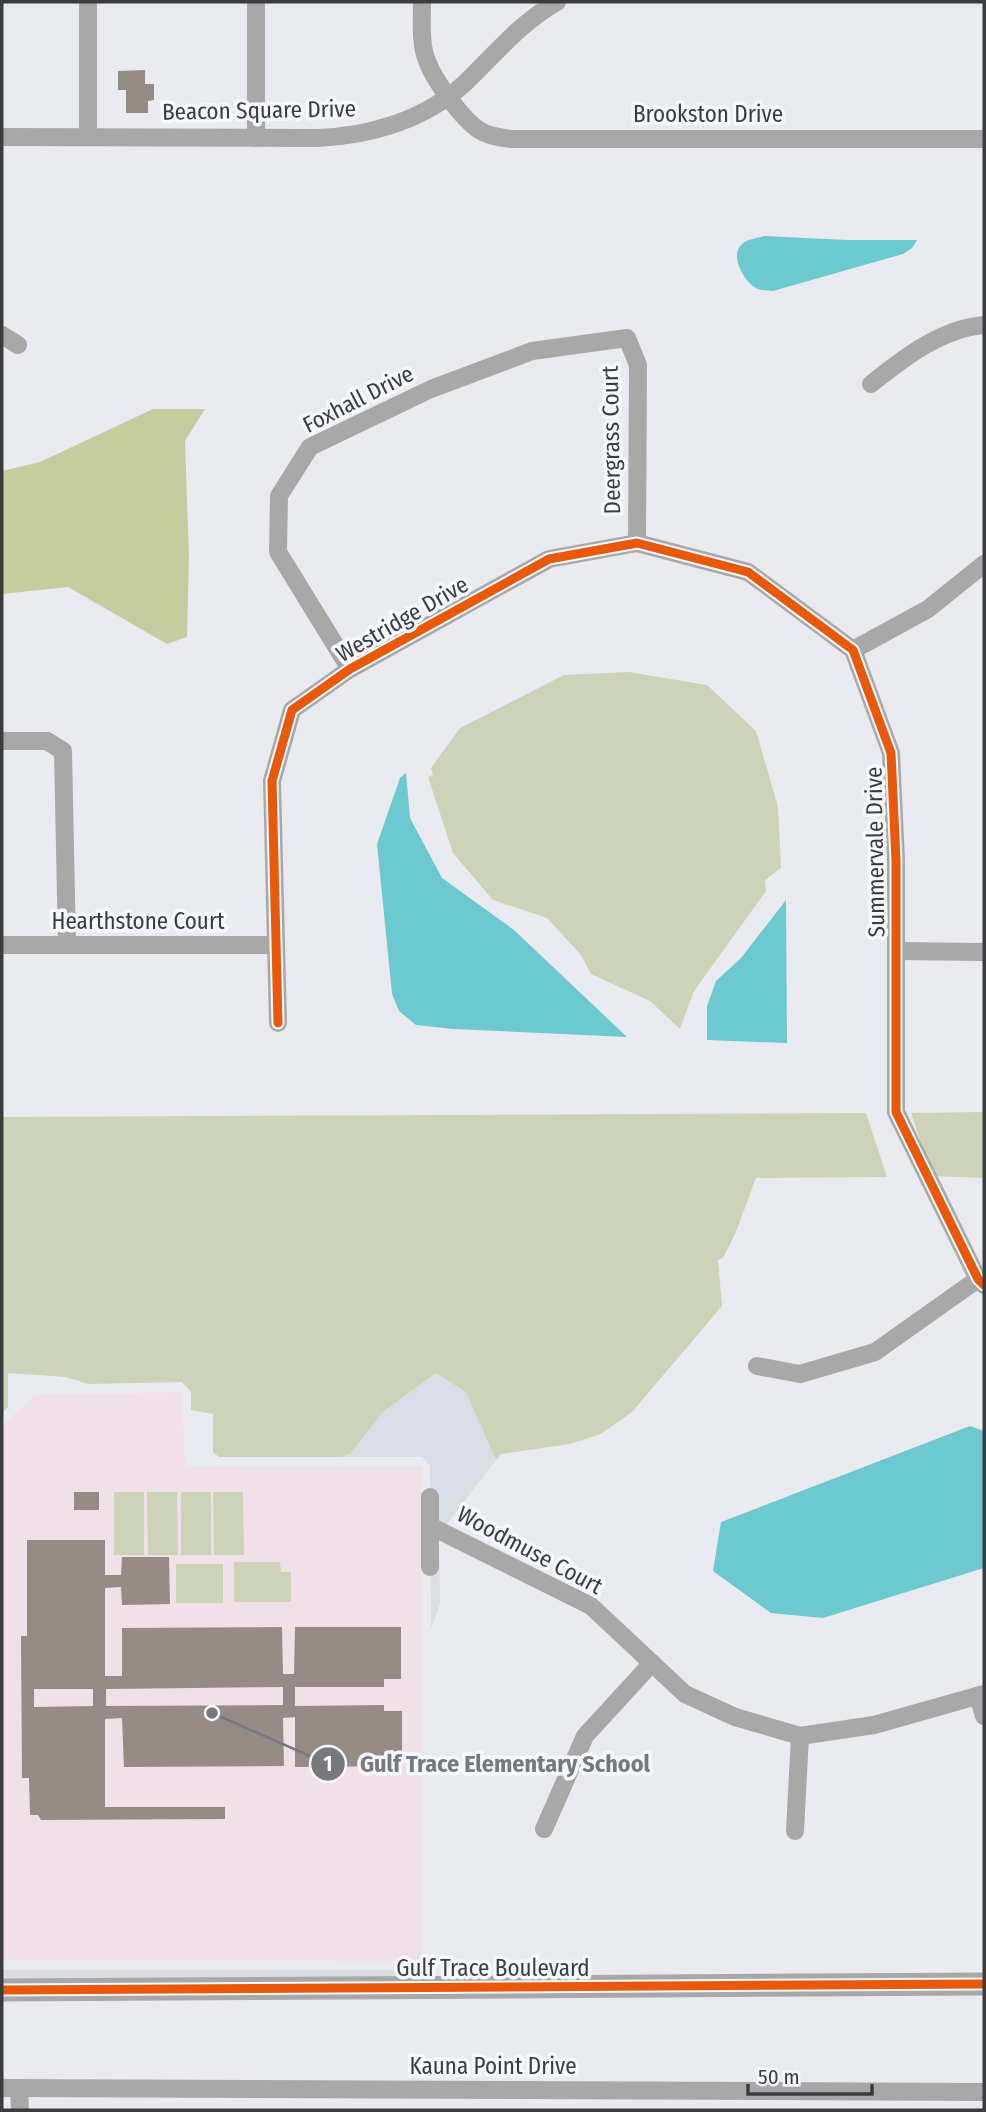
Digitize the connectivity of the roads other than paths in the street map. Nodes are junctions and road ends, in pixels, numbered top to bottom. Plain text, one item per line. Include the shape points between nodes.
1 (89, 2) edge
2 (256, 2) edge
3 (422, 2) edge
4 (557, 2) edge
5 (449, 96) junction
6 (2, 137) edge
7 (88, 137) junction
8 (256, 138) junction
9 (984, 139) edge
10 (984, 325) edge
11 (2, 335) edge
12 (627, 338) joint
13 (18, 345) dead end
14 (871, 384) dead end
15 (637, 542) junction
16 (984, 564) edge
17 (853, 650) junction
18 (350, 669) junction
19 (2, 741) edge
20 (2, 945) edge
21 (67, 945) junction
22 (275, 945) junction
23 (896, 951) junction
24 (984, 952) edge
25 (278, 1023) dead end
26 (981, 1282) edge
27 (757, 1366) dead end
28 (430, 1497) dead end
29 (430, 1526) junction
30 (430, 1567) dead end
31 (652, 1663) junction
32 (981, 1695) edge
33 (984, 1716) edge
34 (800, 1736) junction
35 (544, 1829) dead end
36 (795, 1831) dead end
37 (984, 1984) edge
38 (2, 1990) edge
39 (11, 2088) edge
40 (984, 2092) edge
41 (20, 2110) edge

1 - 7 street
2 - 8 street
3 - 5 street, Brookston Drive via 427,61
4 - 5 street, Beacon Square Drive via 516,31
5 - 8 street, Beacon Square Drive via 412,118 355,135
5 - 9 street, Brookston Drive via 478,129 510,139
6 - 7 street, Beacon Square Drive
7 - 8 street, Beacon Square Drive
10 - 14 street via 970,326 915,350
11 - 13 street
12 - 15 street, Deergrass Court via 638,365
12 - 18 street, Foxhall Drive via 532,351 430,389 310,447 279,496 278,552
15 - 17 street via 748,572
15 - 18 street, Westridge Drive via 549,559
16 - 17 street via 928,609
17 - 23 street, Summervale Drive via 891,753
18 - 22 street, Westridge Drive via 292,710 272,781
19 - 21 street via 47,741 63,751
20 - 21 street, Hearthstone Court
21 - 22 street, Hearthstone Court
22 - 25 street, Westridge Drive
23 - 24 street
23 - 26 street, Summervale Drive via 896,1112
26 - 27 street via 875,1352 800,1374
28 - 29 street
29 - 30 street
29 - 31 street, Woodmuse Court via 591,1606
31 - 34 street, Woodmuse Court via 685,1694 735,1717
31 - 35 street via 585,1736
32 - 33 street
32 - 34 street, Woodmuse Court via 874,1725
34 - 36 street
37 - 38 street, Gulf Trace Boulevard
39 - 40 street, Kauna Point Drive
39 - 41 street

